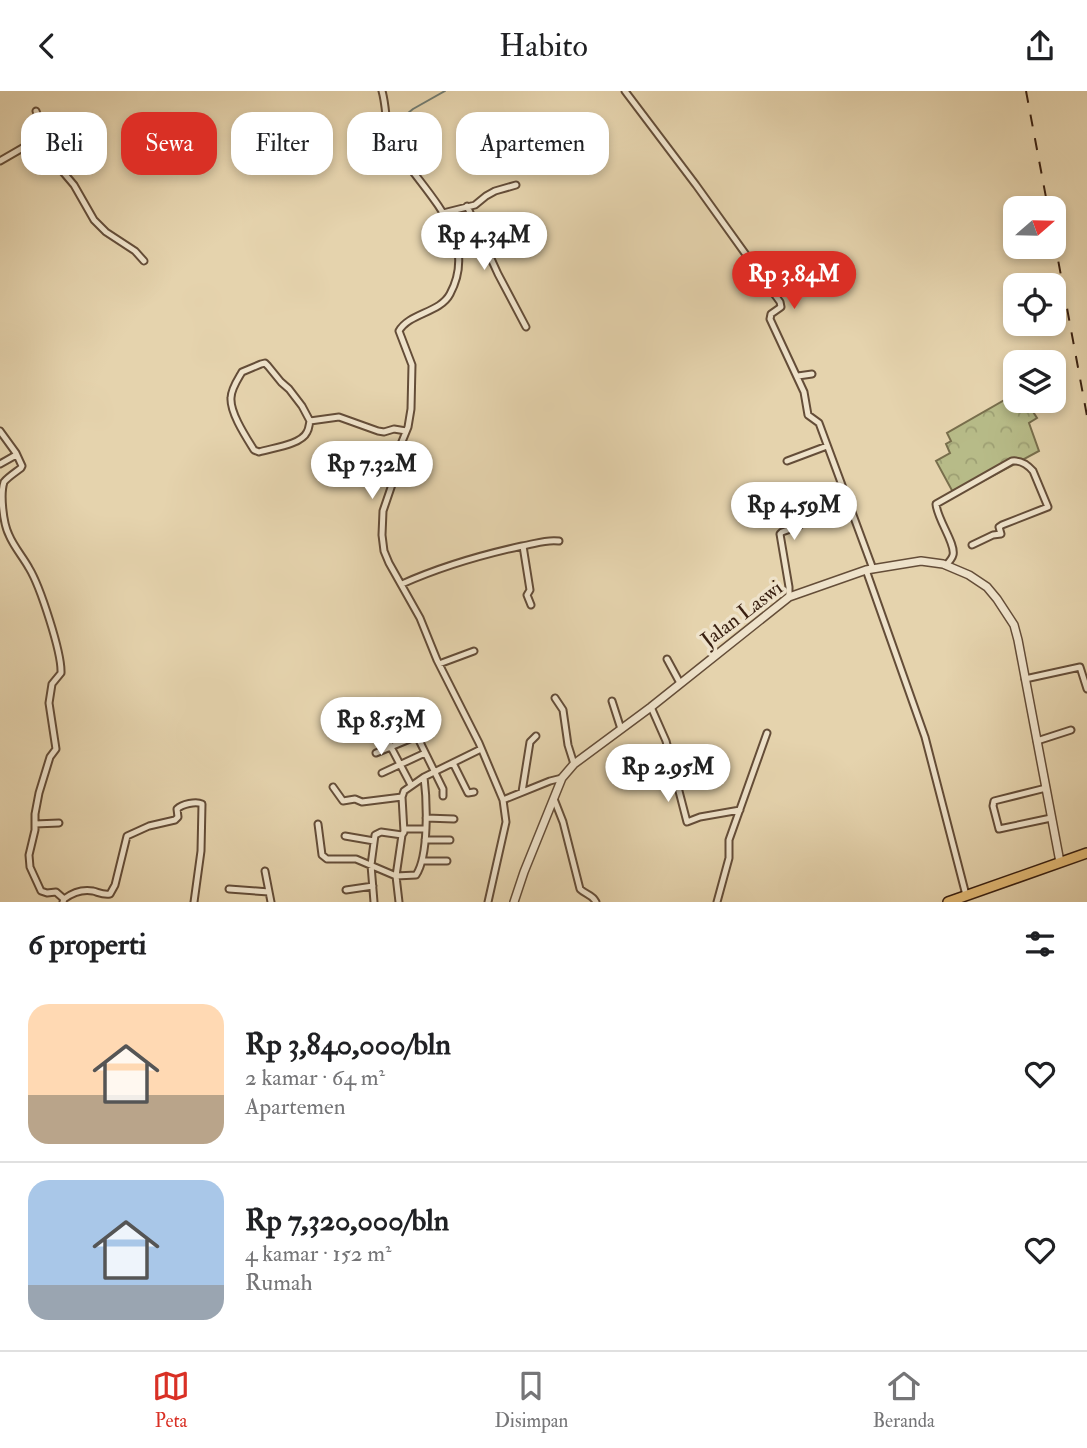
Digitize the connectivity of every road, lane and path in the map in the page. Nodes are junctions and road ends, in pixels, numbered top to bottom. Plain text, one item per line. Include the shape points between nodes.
1 (382, 91) edge
2 (625, 91) edge
3 (21, 149) edge
4 (0, 161) edge
5 (66, 175) edge
6 (516, 185) dead end
7 (467, 206) junction
8 (443, 213) junction
9 (144, 261) dead end
10 (526, 327) dead end
11 (812, 374) dead end
12 (798, 376) junction
13 (310, 421) junction
14 (0, 431) edge
15 (406, 431) junction
16 (827, 446) junction
17 (16, 455) junction
18 (787, 461) dead end
19 (0, 464) edge
20 (1, 489) edge
21 (792, 503) dead end
22 (559, 541) dead end
23 (972, 545) dead end
24 (523, 546) junction
25 (946, 565) junction
26 (870, 570) junction
27 (402, 584) junction
28 (789, 597) junction
29 (531, 605) dead end
30 (474, 651) dead end
31 (667, 659) dead end
32 (439, 664) junction
33 (1025, 679) junction
34 (680, 683) junction
35 (1087, 689) edge
36 (555, 698) dead end
37 (612, 701) dead end
38 (651, 707) junction
39 (375, 717) dead end
40 (621, 729) junction
41 (1071, 730) dead end
42 (767, 733) dead end
43 (536, 736) dead end
44 (1037, 741) junction
45 (390, 746) junction
46 (481, 749) junction
47 (376, 753) dead end
48 (425, 753) junction
49 (453, 762) junction
50 (574, 764) junction
51 (400, 765) junction
52 (435, 772) junction
53 (382, 773) dead end
54 (424, 777) junction
55 (562, 778) junction
56 (411, 785) junction
57 (332, 787) dead end
58 (1046, 789) junction
59 (474, 792) dead end
60 (522, 792) junction
61 (443, 796) dead end
62 (402, 797) junction
63 (554, 799) junction
64 (503, 800) junction
65 (740, 810) junction
66 (426, 818) junction
67 (1051, 818) junction
68 (454, 819) dead end
69 (59, 823) dead end
70 (35, 824) junction
71 (318, 824) dead end
72 (425, 829) junction
73 (403, 832) junction
74 (345, 836) dead end
75 (425, 840) junction
76 (450, 840) dead end
77 (374, 841) junction
78 (1087, 853) edge
79 (422, 861) junction
80 (447, 862) dead end
81 (1060, 862) junction
82 (371, 865) junction
83 (265, 871) dead end
84 (396, 876) junction
85 (373, 886) junction
86 (229, 889) dead end
87 (346, 890) dead end
88 (269, 892) junction
89 (965, 895) junction
90 (64, 901) edge
91 (194, 902) edge
92 (271, 902) edge
93 (374, 902) edge
94 (399, 902) edge
95 (488, 902) edge
96 (514, 902) edge
97 (596, 902) edge
98 (717, 902) edge
99 (948, 902) edge

1 - 8 street via 392,144
2 - 12 street via 778,297 781,307 770,319
3 - 4 street
5 - 9 street via 106,232
6 - 7 street
7 - 8 street
7 - 10 street
8 - 15 street via 458,254 449,296 399,331 412,365
11 - 12 street
12 - 16 street via 808,415 818,421
13 - 13 street via 265,363 240,375 230,401 254,450 293,443 307,433
13 - 15 street via 339,417 378,431
14 - 17 street
15 - 27 street via 383,511 382,535 384,551
16 - 18 street
16 - 26 street
17 - 19 street
17 - 20 street via 22,467
20 - 70 street via 9,536 31,570 61,660 62,670 51,687 49,703 56,746 39,793
21 - 28 street via 800,526 780,534
22 - 24 street
23 - 25 street via 1001,534 1002,525 1048,507 1032,471 1022,462 1012,461 936,504 954,549
24 - 27 street via 462,561
24 - 29 street
25 - 26 street, Jalan Laswi via 921,561
25 - 33 street, Jalan Laswi via 978,580 997,599 1014,625
26 - 28 street, Jalan Laswi
26 - 89 street via 925,737
27 - 32 street
28 - 34 street, Jalan Laswi
30 - 32 street
31 - 34 street
32 - 46 street
33 - 35 street via 1080,667
33 - 44 street, Jalan Laswi
34 - 38 street, Jalan Laswi
36 - 50 street via 563,710
37 - 40 street
38 - 40 street, Jalan Laswi
38 - 65 street via 666,741 687,822
39 - 45 street
40 - 50 street, Jalan Laswi
41 - 44 street
42 - 65 street
43 - 60 street via 530,742
44 - 58 street, Jalan Laswi
45 - 47 street
45 - 48 street via 417,736
45 - 51 street
46 - 49 street
46 - 64 street
48 - 51 street
48 - 52 street
49 - 52 street
49 - 59 street via 468,793
50 - 55 street, Jalan Laswi
51 - 53 street
51 - 56 street
52 - 54 street
52 - 61 street
54 - 56 street
54 - 66 street
55 - 60 street
55 - 63 street, Jalan Laswi
56 - 62 street
57 - 62 street via 343,801
58 - 67 street, Jalan Laswi
58 - 67 street via 994,801 996,821 999,829
60 - 64 street
62 - 73 street
63 - 96 street, Jalan Laswi
63 - 97 street via 580,889
64 - 95 street via 506,822
65 - 98 street
66 - 68 street
66 - 72 street
67 - 81 street, Jalan Laswi
69 - 70 street
70 - 90 street via 30,867 41,891 56,892
71 - 82 street via 324,857
72 - 73 street
72 - 75 street
73 - 77 street via 381,832
73 - 84 street
74 - 77 street
75 - 76 street
75 - 79 street
77 - 82 street
78 - 81 main road
79 - 80 street
79 - 84 street via 418,874
81 - 89 main road
82 - 84 street
82 - 85 street
83 - 88 street
84 - 94 street
85 - 87 street
85 - 93 street
86 - 88 street
88 - 92 street
89 - 99 main road
90 - 91 street via 83,891 110,894 127,837 175,820 179,807 198,802 202,804 201,851

